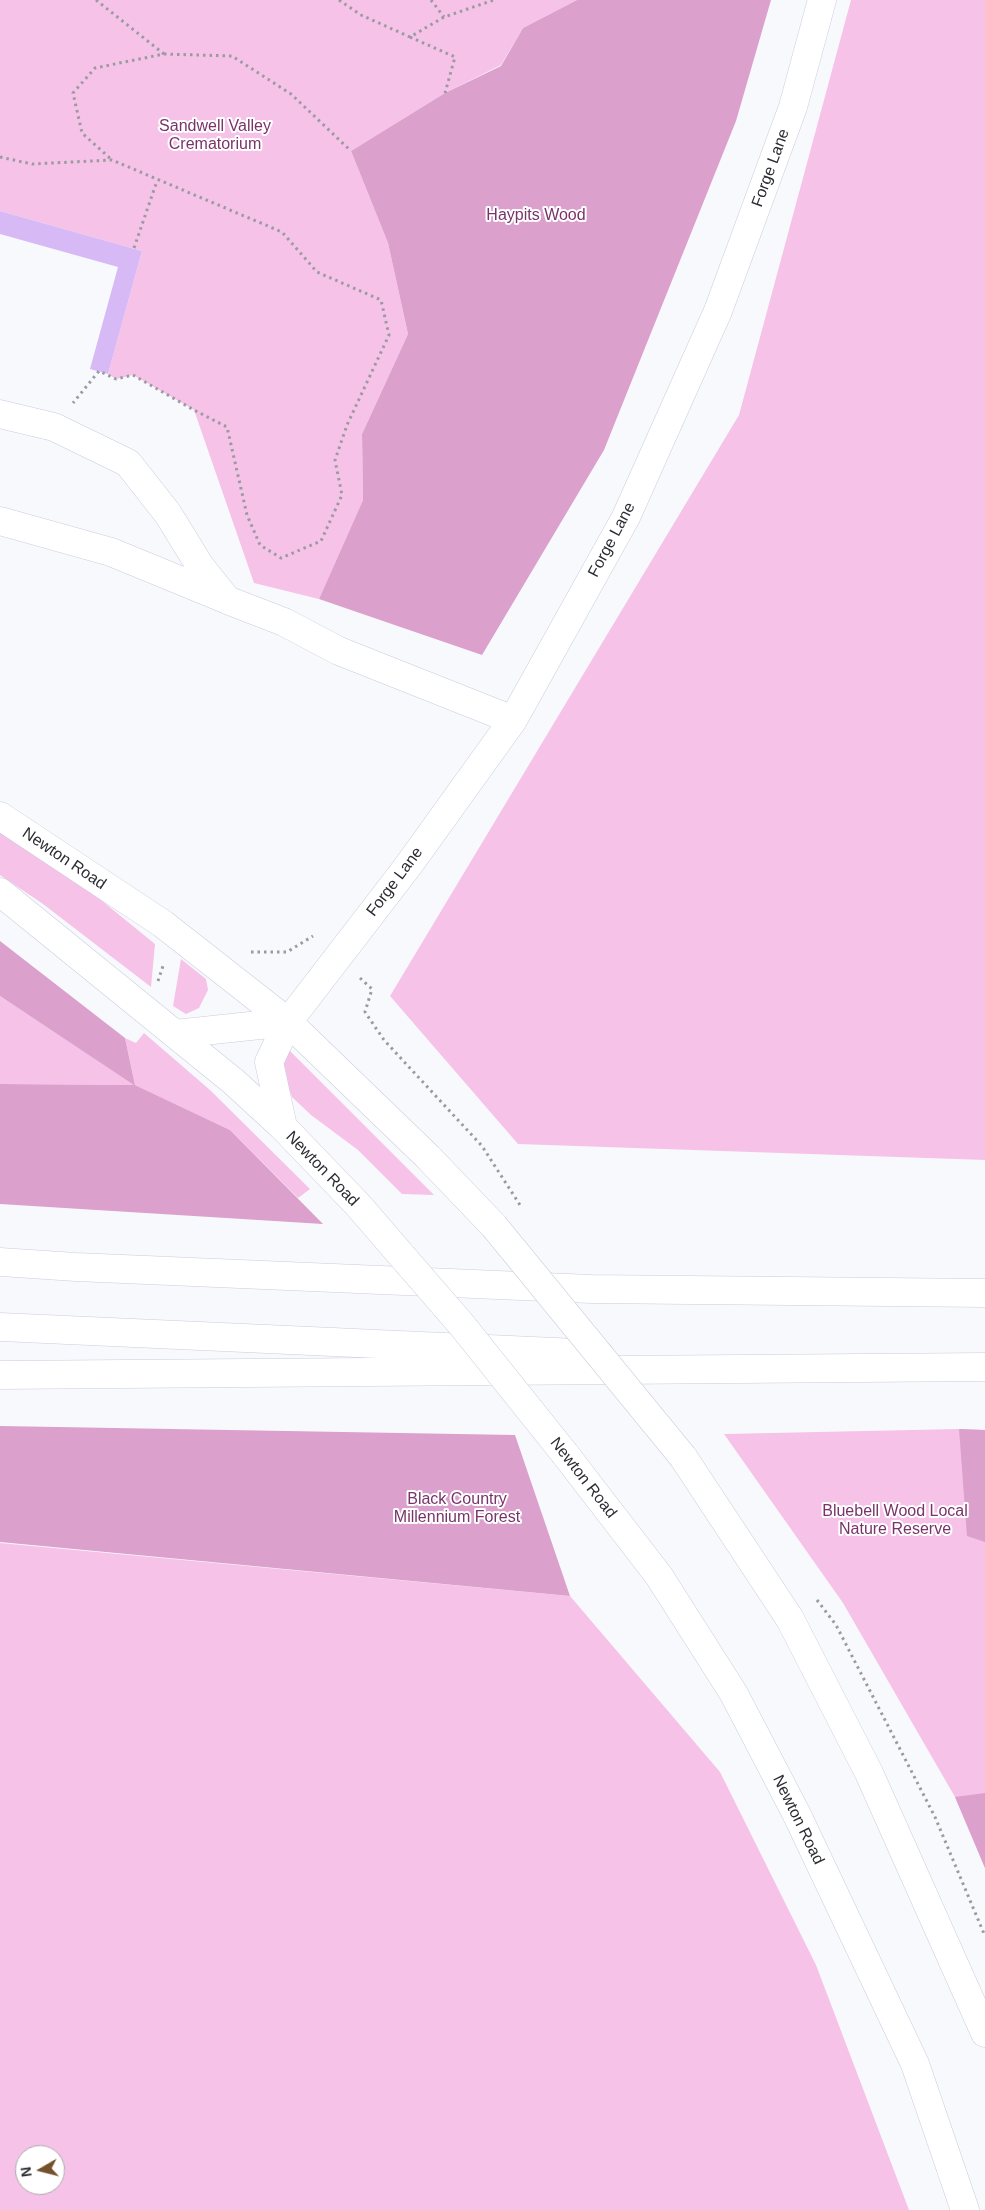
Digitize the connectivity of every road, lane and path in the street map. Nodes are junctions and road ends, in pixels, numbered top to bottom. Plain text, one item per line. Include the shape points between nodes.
1 (96, 0) edge
2 (339, 0) edge
3 (431, 0) edge
4 (494, 0) edge
5 (822, 0) edge
6 (444, 16) junction
7 (410, 37) junction
8 (164, 54) junction
9 (445, 93) dead end
10 (351, 151) dead end
11 (0, 157) edge
12 (112, 160) junction
13 (157, 181) junction
14 (134, 248) dead end
15 (0, 414) edge
16 (54, 427) junction
17 (0, 521) edge
18 (227, 600) junction
19 (513, 720) junction
20 (0, 816) edge
21 (0, 892) edge
22 (245, 952) dead end
23 (338, 958) junction
24 (288, 1022) junction
25 (175, 1034) junction
26 (282, 1127) junction
27 (521, 1207) dead end
28 (0, 1262) edge
29 (985, 1293) edge
30 (0, 1327) edge
31 (985, 1367) edge
32 (932, 1369) junction
33 (0, 1375) edge
34 (985, 2033) edge
35 (965, 2210) edge

1 - 8 path
2 - 7 path via 361,15
3 - 6 path
4 - 6 path
5 - 19 main road, Forge Lane via 793,107 718,311 626,517
6 - 7 path
7 - 9 path via 455,57
8 - 10 path via 232,56 291,94
8 - 12 path via 95,68 73,93 82,133
11 - 12 path via 32,164
12 - 13 path
13 - 14 path
13 - 16 path via 282,232 317,272 381,300 389,335 347,425 335,460 342,496 321,541 281,558 260,545 247,515 227,427 133,375 116,379 99,371
15 - 16 main road
16 - 18 main road via 128,463 168,514 200,566
17 - 18 main road via 111,552
18 - 19 main road via 284,622 339,650
19 - 23 main road, Forge Lane
20 - 24 main road, Newton Road via 163,924
21 - 25 main road, Newton Road
22 - 23 path via 287,952 313,936
23 - 24 main road, Forge Lane
23 - 27 path via 372,989 365,1012 384,1040 482,1146
24 - 25 main road
24 - 26 main road, Forge Lane via 269,1062
24 - 34 main road, Newton Road, bridge via 428,1157 494,1226 683,1457 790,1619 869,1774
25 - 26 main road, Newton Road
26 - 35 main road, Newton Road, bridge via 358,1205 461,1324 659,1576 738,1702 797,1815 915,2064
28 - 29 main road via 592,1289
30 - 32 main road
31 - 32 main road
32 - 33 main road

